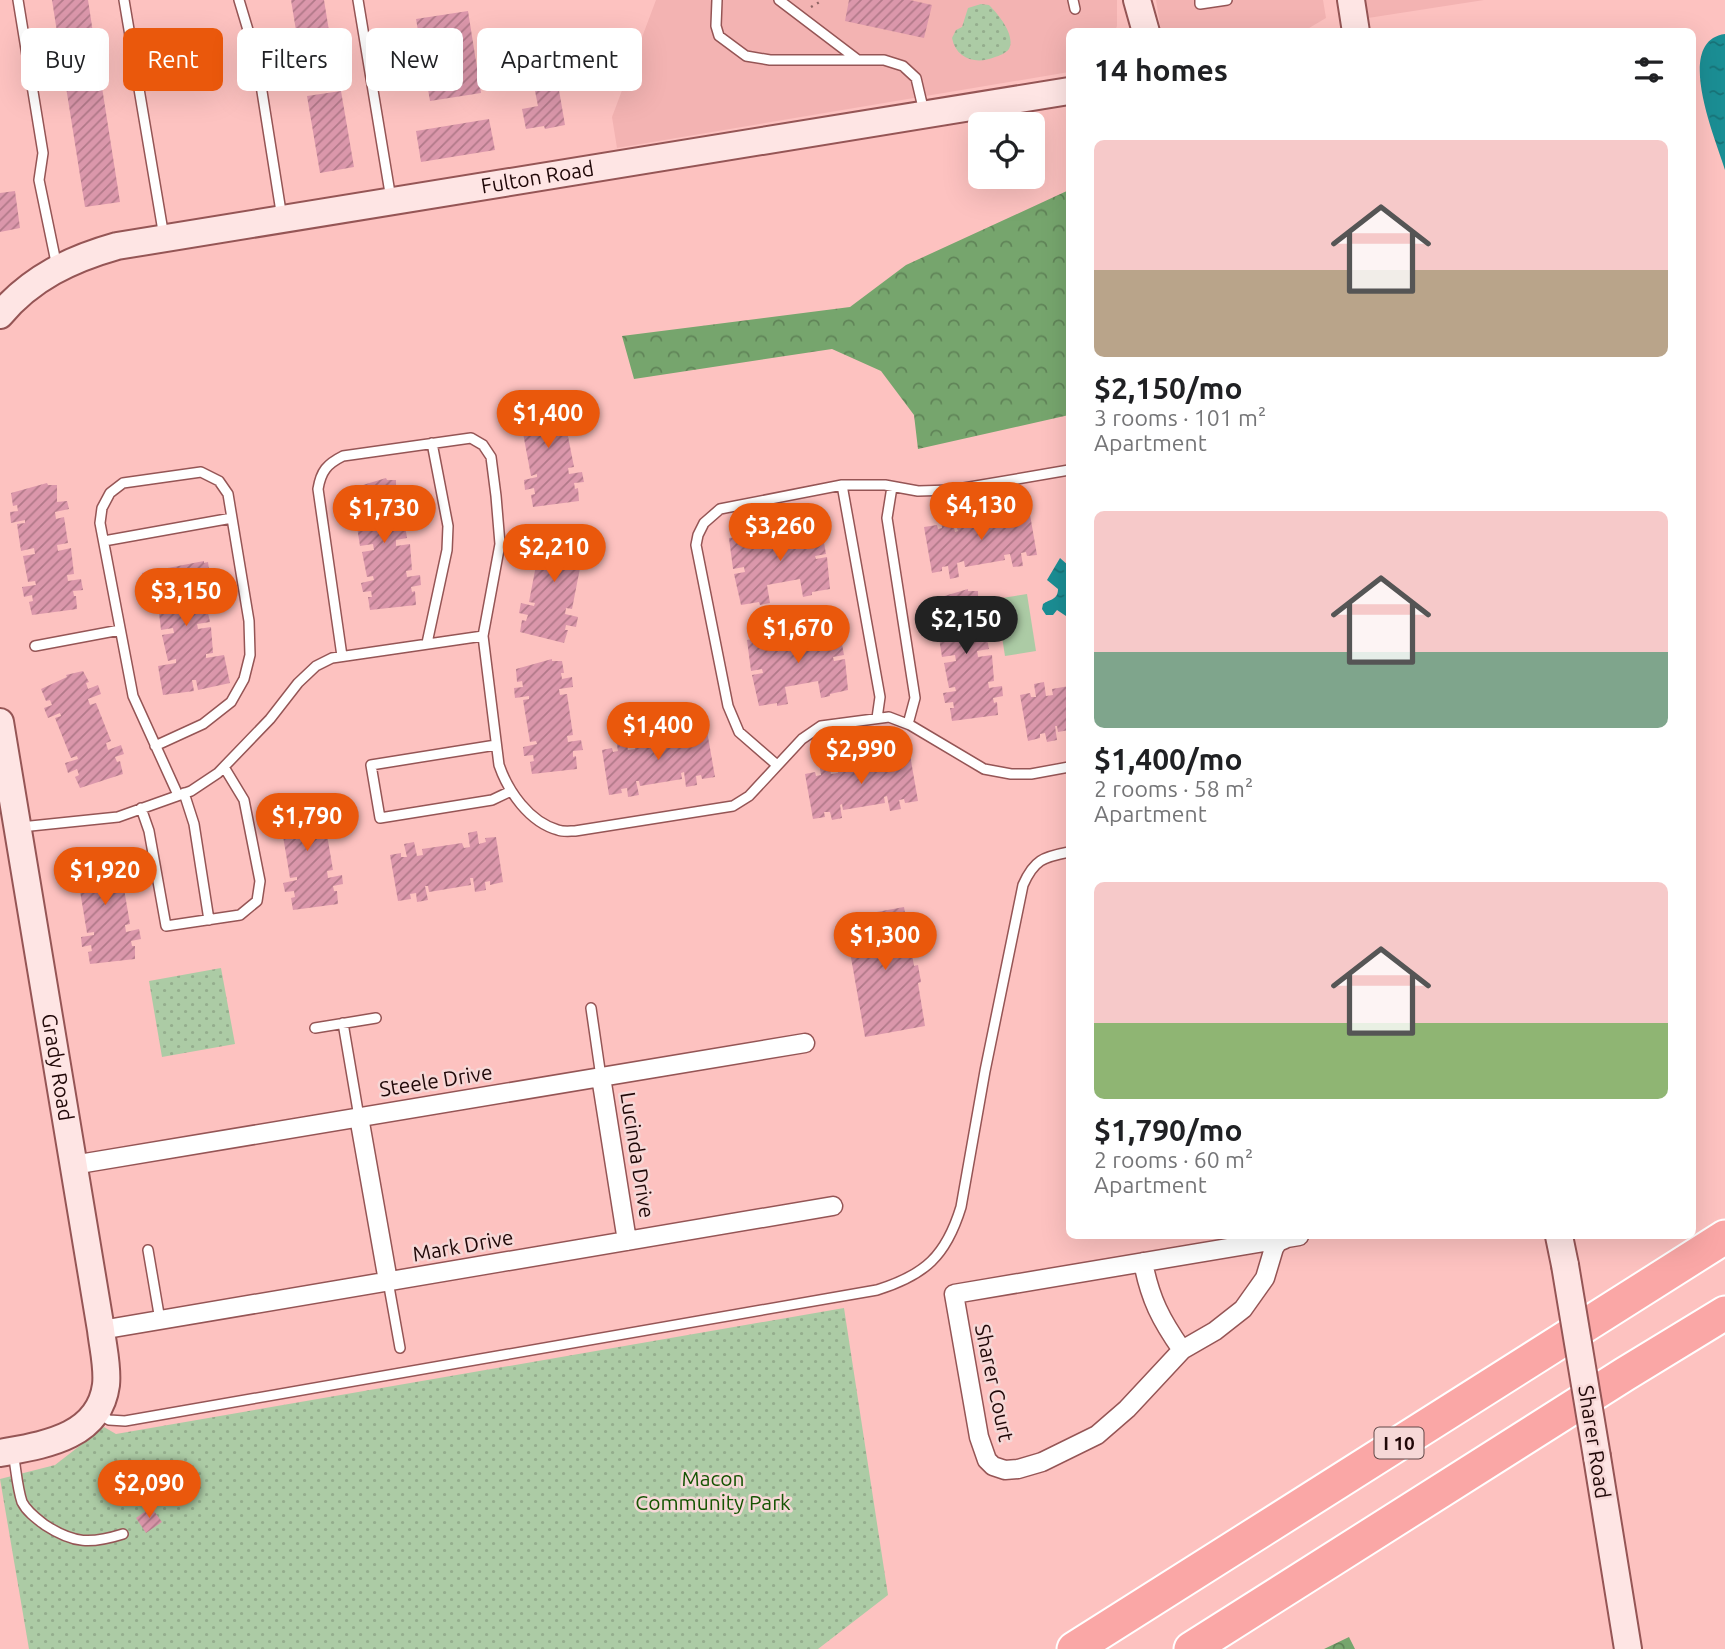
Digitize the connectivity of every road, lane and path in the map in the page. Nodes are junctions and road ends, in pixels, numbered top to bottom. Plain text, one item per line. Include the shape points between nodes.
1 (18, 0) edge
2 (124, 0) edge
3 (239, 0) edge
4 (358, 0) edge
5 (717, 0) edge
6 (779, 0) edge
7 (803, 0) edge
8 (823, 0) edge
9 (1200, 0) edge
10 (1227, 0) edge
11 (1351, 0) edge
12 (1355, 28) edge
13 (858, 60) junction
14 (1066, 91) edge
15 (925, 114) junction
16 (391, 202) junction
17 (282, 220) junction
18 (164, 238) junction
19 (57, 269) junction
20 (7, 306) edge
21 (432, 443) junction
22 (1066, 471) edge
23 (842, 485) junction
24 (892, 487) junction
25 (232, 518) junction
26 (103, 541) junction
27 (120, 630) junction
28 (483, 636) junction
29 (427, 643) junction
30 (36, 646) dead end
31 (342, 656) junction
32 (877, 718) junction
33 (0, 722) edge
34 (908, 724) junction
35 (496, 745) junction
36 (155, 746) junction
37 (777, 765) junction
38 (224, 767) junction
39 (4, 768) edge
40 (1066, 768) edge
41 (511, 792) junction
42 (181, 794) junction
43 (141, 808) junction
44 (17, 827) junction
45 (1066, 853) edge
46 (209, 920) junction
47 (591, 1008) dead end
48 (376, 1018) dead end
49 (343, 1023) junction
50 (315, 1028) dead end
51 (805, 1043) dead end
52 (601, 1077) junction
53 (359, 1117) junction
54 (74, 1165) junction
55 (833, 1206) dead end
56 (1725, 1237) edge
57 (1280, 1239) edge
58 (1286, 1239) edge
59 (1560, 1239) edge
60 (627, 1241) junction
61 (148, 1250) dead end
62 (1143, 1262) junction
63 (388, 1281) junction
64 (1725, 1313) edge
65 (160, 1320) junction
66 (101, 1330) junction
67 (400, 1348) dead end
68 (1182, 1350) junction
69 (97, 1412) junction
70 (6, 1452) edge
71 (123, 1534) dead end
72 (1074, 1649) edge
73 (1191, 1649) edge
74 (1628, 1649) edge

1 - 19 lane via 43,153 39,180
2 - 18 lane
3 - 17 lane via 257,60
4 - 16 lane
5 - 13 lane via 719,36 746,56
6 - 13 lane
7 - 8 path via 811,8
9 - 10 lane via 1200,4
11 - 12 street
13 - 15 lane via 903,66 916,78
14 - 15 street, Fulton Road
15 - 16 street, Fulton Road
16 - 17 street, Fulton Road
17 - 18 street, Fulton Road
18 - 19 street, Fulton Road via 91,254
19 - 20 street, Fulton Road
21 - 28 lane via 471,438 484,445 491,457 500,544
21 - 29 lane via 448,526
21 - 31 lane via 344,456 328,464 320,476 317,489
22 - 24 lane via 952,490
23 - 24 lane
23 - 32 lane via 880,697
23 - 37 lane via 720,509 698,535 696,545 728,706 740,732
24 - 34 lane via 887,518 915,698
25 - 26 lane
25 - 26 lane via 228,494 219,481 201,472 123,483 110,493 102,508
25 - 36 lane via 249,621 250,655 244,679 231,702 203,724
26 - 27 lane
27 - 30 lane
27 - 36 lane via 133,696
28 - 29 lane
28 - 35 lane
29 - 31 lane
31 - 38 lane via 316,667 298,683
32 - 34 lane
32 - 37 lane via 821,726
33 - 39 street, Grady Road
34 - 40 lane via 985,769 1031,774
35 - 41 lane
35 - 41 lane via 370,765 380,818 492,800
36 - 42 lane
37 - 41 lane via 749,796 733,806 575,831 541,822
38 - 42 lane
38 - 46 lane via 244,800 260,881 257,901 250,909
39 - 44 street, Grady Road
42 - 43 lane
42 - 46 lane via 194,824
43 - 44 lane via 118,817
43 - 46 lane via 166,926
44 - 54 street, Grady Road
45 - 69 lane via 1042,858 1023,885 961,1208 943,1250 916,1274 877,1290 125,1421 109,1420
47 - 52 lane
48 - 49 lane
49 - 50 lane
49 - 53 lane
51 - 52 street, Steele Drive
52 - 53 street, Steele Drive
52 - 60 street, Lucinda Drive
53 - 54 street, Steele Drive
53 - 63 street
54 - 66 street, Grady Road
55 - 60 street, Mark Drive
56 - 72 highway, I 10
57 - 62 street, Sharer Court
58 - 68 street, Sharer Court via 1274,1248 1265,1278 1243,1309
59 - 74 street, Sharer Road, bridge
60 - 63 street, Mark Drive
61 - 65 lane
62 - 68 street via 1156,1311
62 - 68 street, Sharer Court via 954,1294 987,1460 1005,1470 1018,1469 1081,1444 1127,1409
63 - 65 street, Mark Drive
63 - 67 lane
64 - 73 highway
65 - 66 street, Mark Drive
66 - 69 street, Grady Road via 106,1384
69 - 70 street via 58,1441
70 - 71 lane via 23,1502 33,1516 81,1542

